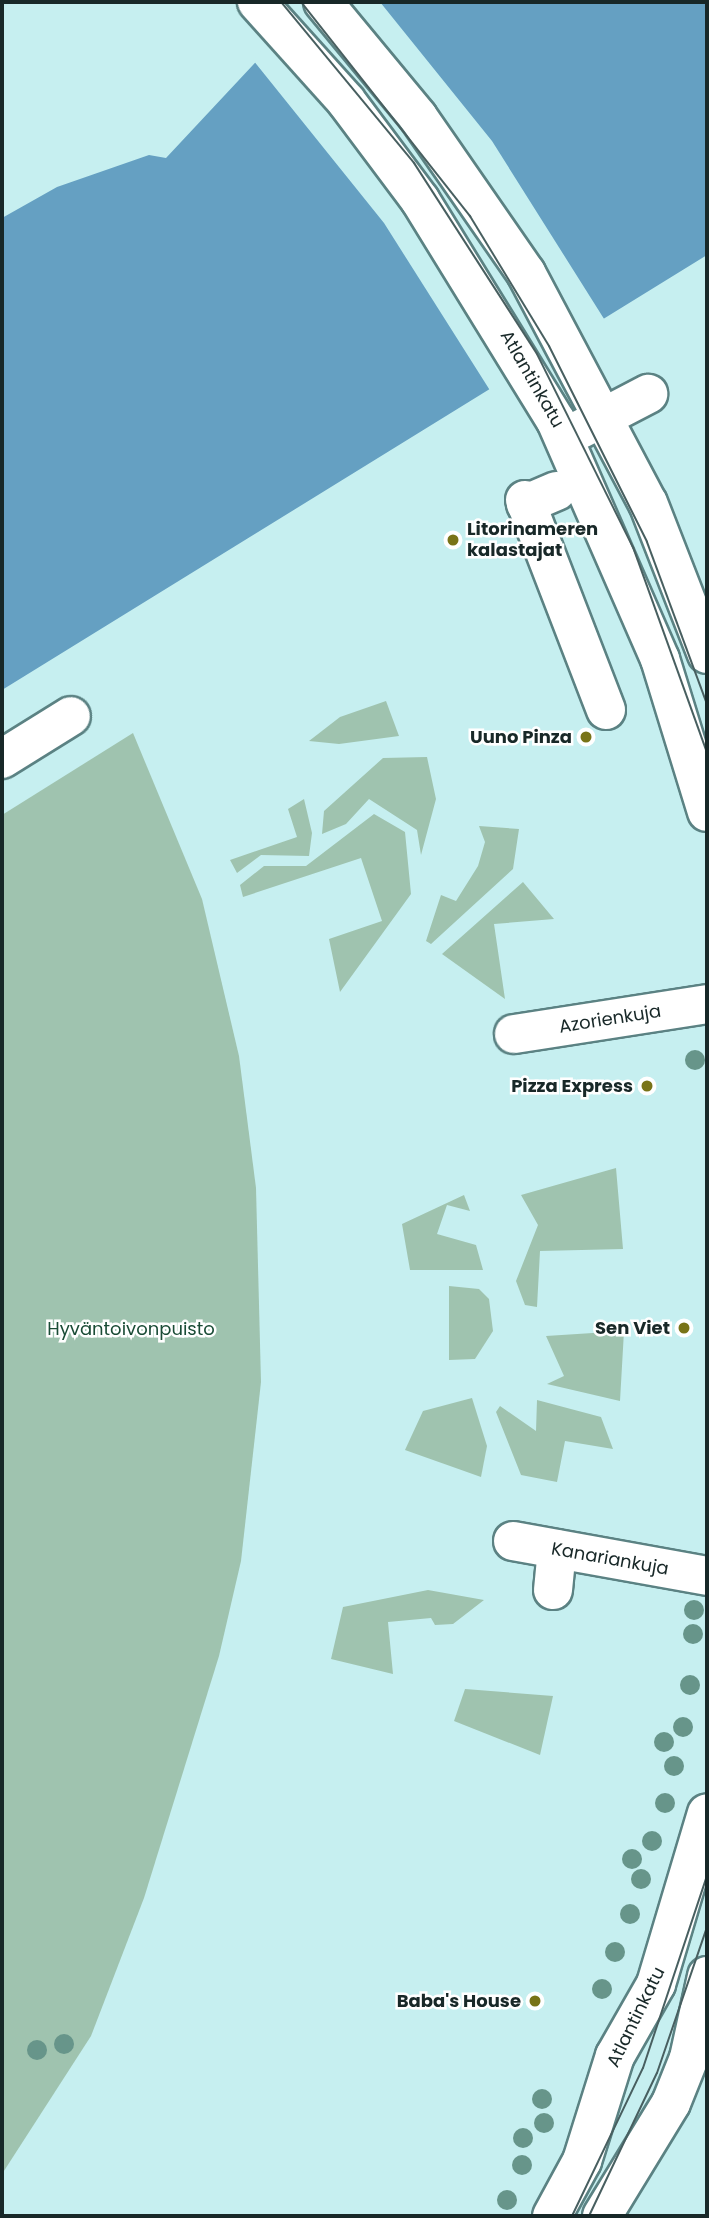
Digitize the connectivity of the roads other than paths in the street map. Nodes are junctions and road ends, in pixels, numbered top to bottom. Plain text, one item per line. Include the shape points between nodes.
1 (323, 2) edge
2 (262, 7) edge
3 (648, 394) dead end
4 (600, 406) junction
5 (560, 429) junction
6 (535, 498) dead end
7 (707, 654) edge
8 (606, 710) dead end
9 (71, 716) dead end
10 (2, 759) edge
11 (707, 812) edge
12 (707, 1004) edge
13 (514, 1034) dead end
14 (513, 1541) dead end
15 (557, 1549) junction
16 (688, 1589) edge
17 (553, 1590) dead end
18 (707, 1813) edge
19 (707, 1976) edge
20 (552, 2216) edge
21 (602, 2216) edge

1 - 4 street via 492,220
2 - 5 street, Atlantinkatu via 406,180
3 - 4 street
4 - 5 street
4 - 7 street via 648,503
5 - 11 street, Atlantinkatu via 660,659
6 - 8 street
9 - 10 street
12 - 13 street, Azorienkuja
14 - 15 street, Kanariankuja
15 - 16 street, Kanariankuja
15 - 17 street
18 - 20 street, Atlantinkatu via 656,1984 615,2056 582,2161
19 - 21 street via 689,2058 671,2102

